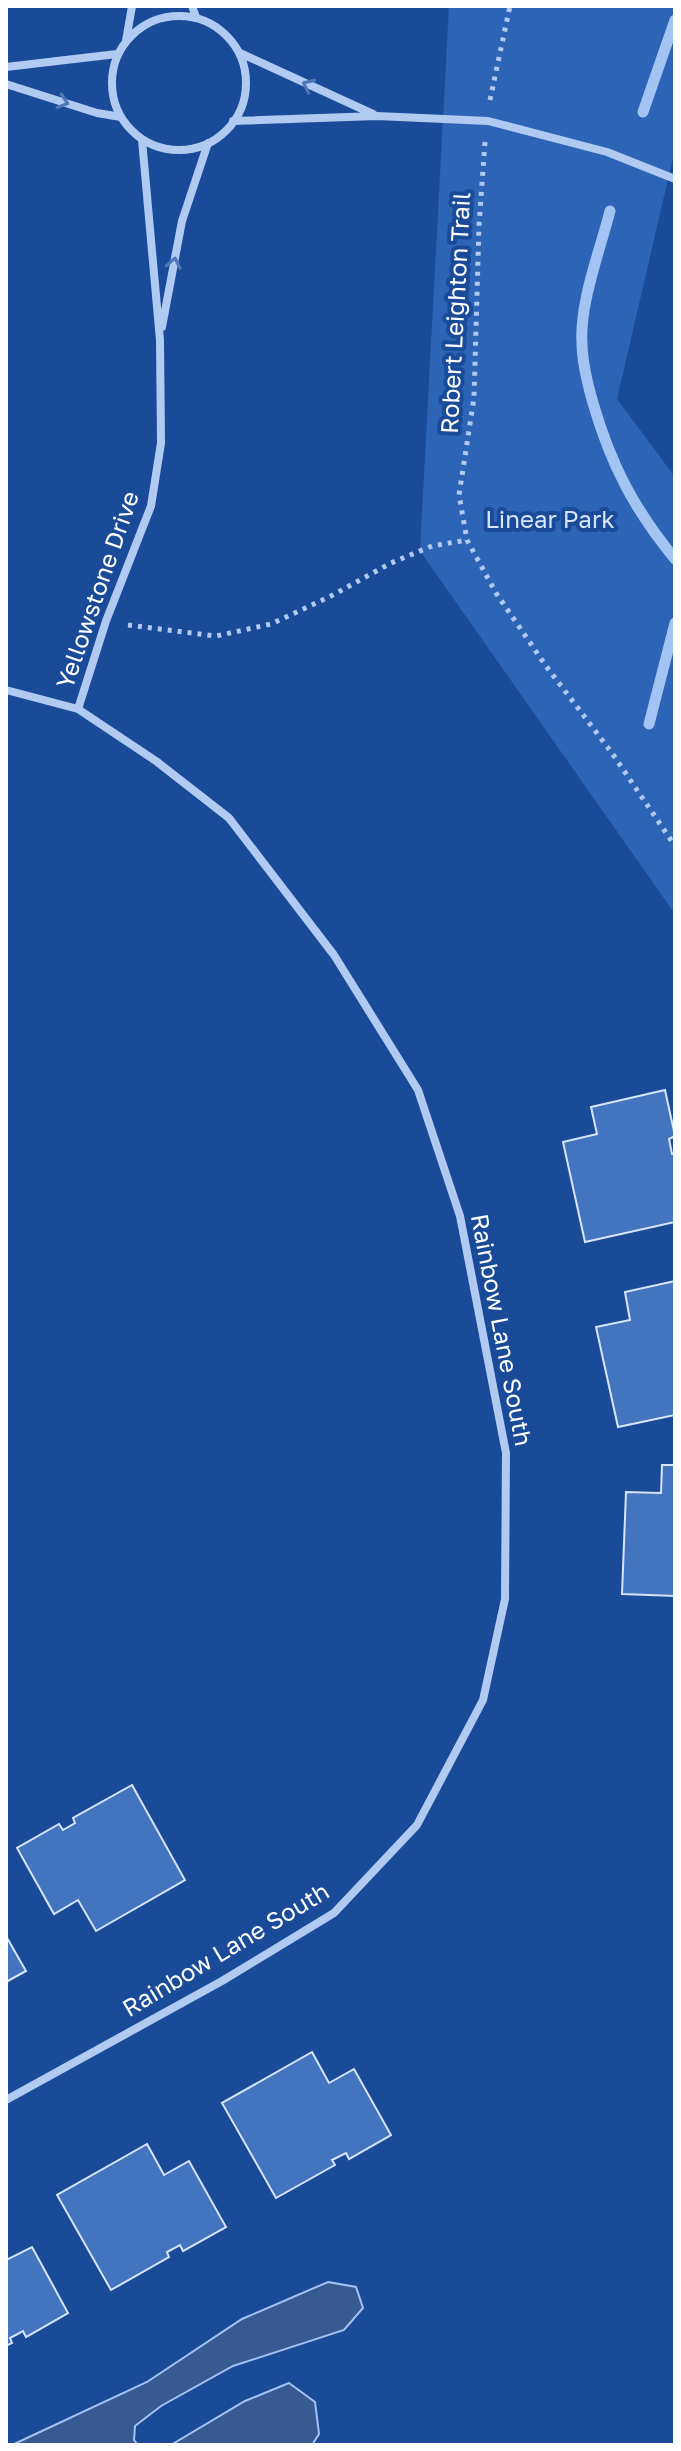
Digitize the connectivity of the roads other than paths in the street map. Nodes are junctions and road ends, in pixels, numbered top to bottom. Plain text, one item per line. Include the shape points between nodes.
1 (132, 6) edge
2 (192, 6) edge
3 (196, 17) junction
4 (126, 42) junction
5 (240, 53) junction
6 (117, 54) junction
7 (6, 67) edge
8 (6, 84) edge
9 (377, 116) junction
10 (121, 117) junction
11 (233, 121) junction
12 (142, 140) junction
13 (208, 143) junction
14 (675, 179) edge
15 (160, 340) junction
16 (6, 690) edge
17 (78, 709) junction
18 (6, 2100) edge

1 - 4 street
2 - 3 street
3 - 4 street via 145,26
3 - 5 street via 229,38
4 - 6 street
9 -> 5 street
5 - 11 street via 246,88
6 - 7 street
6 - 10 street via 112,81
8 -> 10 street
9 - 11 street
9 - 14 street via 488,121 607,152
10 - 12 street
11 - 13 street
12 - 13 street via 163,149 186,150
12 - 15 street, Yellowstone Drive
15 -> 13 street, Yellowstone Drive via 182,221
15 - 17 street, Yellowstone Drive via 161,443 151,506
16 - 17 street, Rainbow Lane South
17 - 18 street, Rainbow Lane South via 229,818 334,955 418,1090 460,1216 506,1453 505,1599 483,1700 417,1825 334,1913

